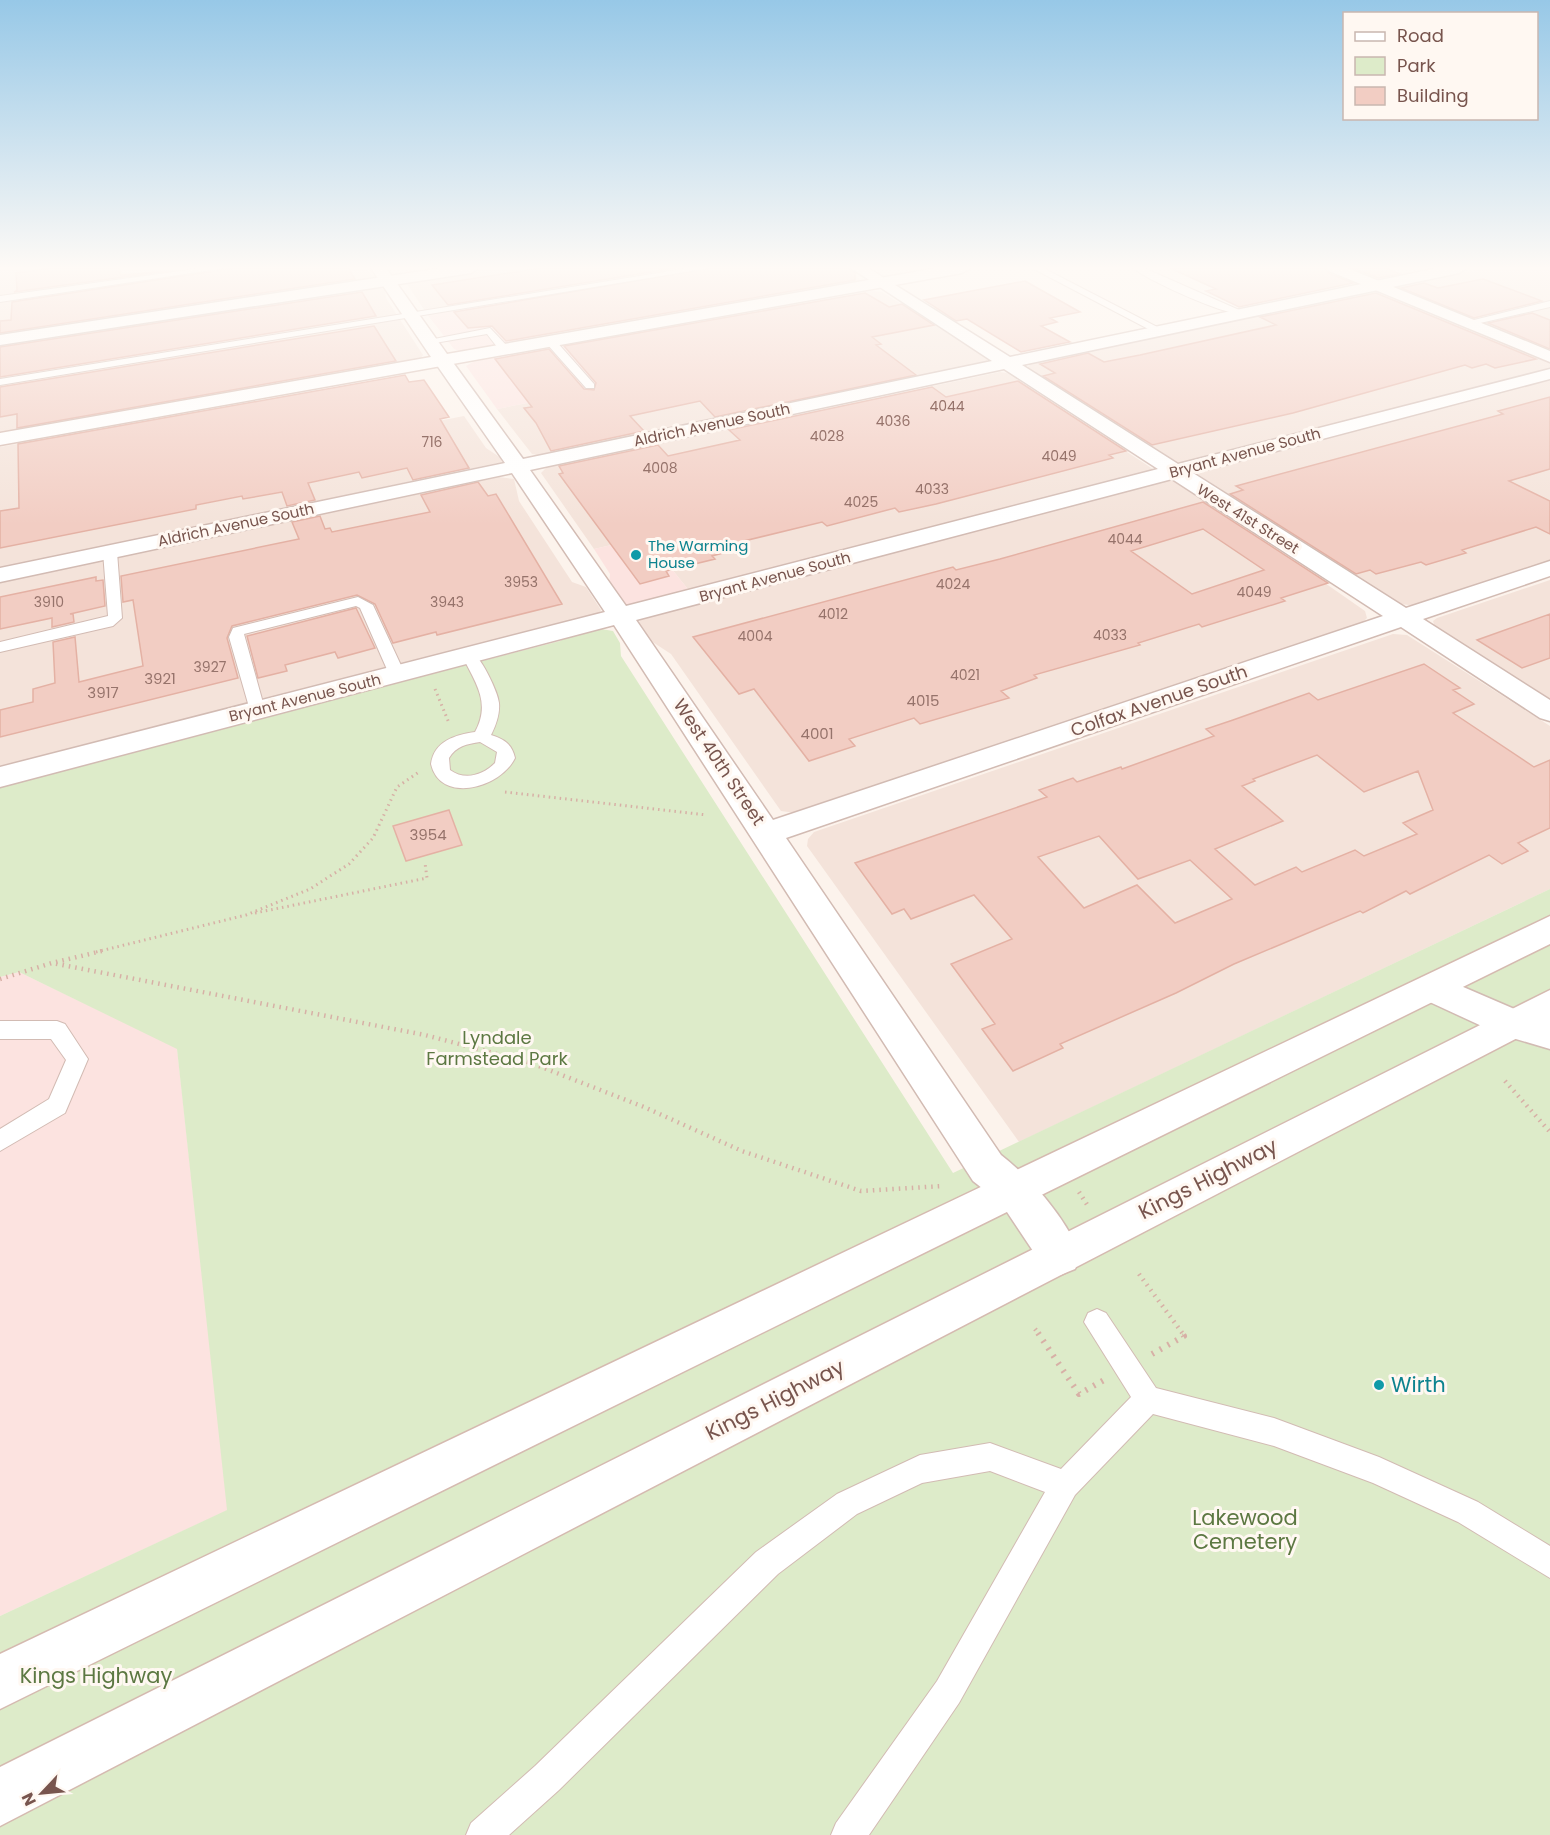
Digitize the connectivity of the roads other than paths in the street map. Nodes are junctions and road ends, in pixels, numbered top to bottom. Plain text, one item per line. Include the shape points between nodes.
1 (189, 354) edge
2 (438, 354) edge
3 (485, 354) edge
4 (561, 354) edge
5 (991, 354) edge
6 (1049, 354) edge
7 (443, 361) junction
8 (1006, 363) junction
9 (1550, 374) edge
10 (0, 382) edge
11 (590, 386) dead end
12 (0, 439) edge
13 (518, 466) junction
14 (1174, 472) junction
15 (110, 552) junction
16 (1550, 568) edge
17 (0, 575) edge
18 (621, 617) junction
19 (1404, 618) junction
20 (0, 647) edge
21 (470, 656) junction
22 (397, 674) junction
23 (257, 710) junction
24 (1550, 712) edge
25 (481, 737) dead end
26 (0, 777) edge
27 (767, 832) junction
28 (1550, 929) edge
29 (1433, 988) junction
30 (1550, 1004) edge
31 (1512, 1024) junction
32 (0, 1030) edge
33 (1550, 1034) edge
34 (0, 1141) edge
35 (1016, 1190) junction
36 (1060, 1255) junction
37 (1097, 1322) dead end
38 (1148, 1398) junction
39 (1065, 1485) junction
40 (1550, 1563) edge
41 (0, 1682) edge
42 (0, 1797) edge
43 (483, 1835) edge
44 (848, 1835) edge

1 - 10 lane
2 - 7 street, West 40th Street
3 - 7 street
4 - 11 lane
5 - 8 street, West 41st Street
6 - 8 street, Aldrich Avenue South
7 - 12 street
7 - 13 street, West 40th Street
8 - 13 street, Aldrich Avenue South
8 - 14 street, West 41st Street
9 - 14 street, Bryant Avenue South
13 - 15 street, Aldrich Avenue South
13 - 18 street, West 40th Street
14 - 18 street, Bryant Avenue South
14 - 19 street, West 41st Street
15 - 17 street, Aldrich Avenue South
15 - 20 lane via 115,618 108,623
16 - 19 street, Colfax Avenue South
18 - 21 street, Bryant Avenue South
18 - 27 street, West 40th Street
19 - 24 street, West 41st Street
19 - 27 street, Colfax Avenue South
21 - 22 street, Bryant Avenue South
21 - 25 lane via 492,700 493,710
22 - 23 street, Bryant Avenue South
22 - 23 lane via 366,605 358,602 238,631 236,637
23 - 26 street, Bryant Avenue South
27 - 35 street, West 40th Street via 987,1168
28 - 29 street
29 - 31 street
29 - 35 street
30 - 31 street, Kings Highway
31 - 33 street
31 - 36 street, Kings Highway
32 - 34 lane via 57,1030 77,1059 57,1106
35 - 36 street, West 40th Street
35 - 41 street
36 - 42 street, Kings Highway
37 - 38 lane
38 - 39 lane
38 - 40 lane via 1274,1432 1379,1471 1468,1512
39 - 43 lane via 990,1457 920,1468 847,1503 767,1563 547,1778
39 - 44 lane via 948,1692

